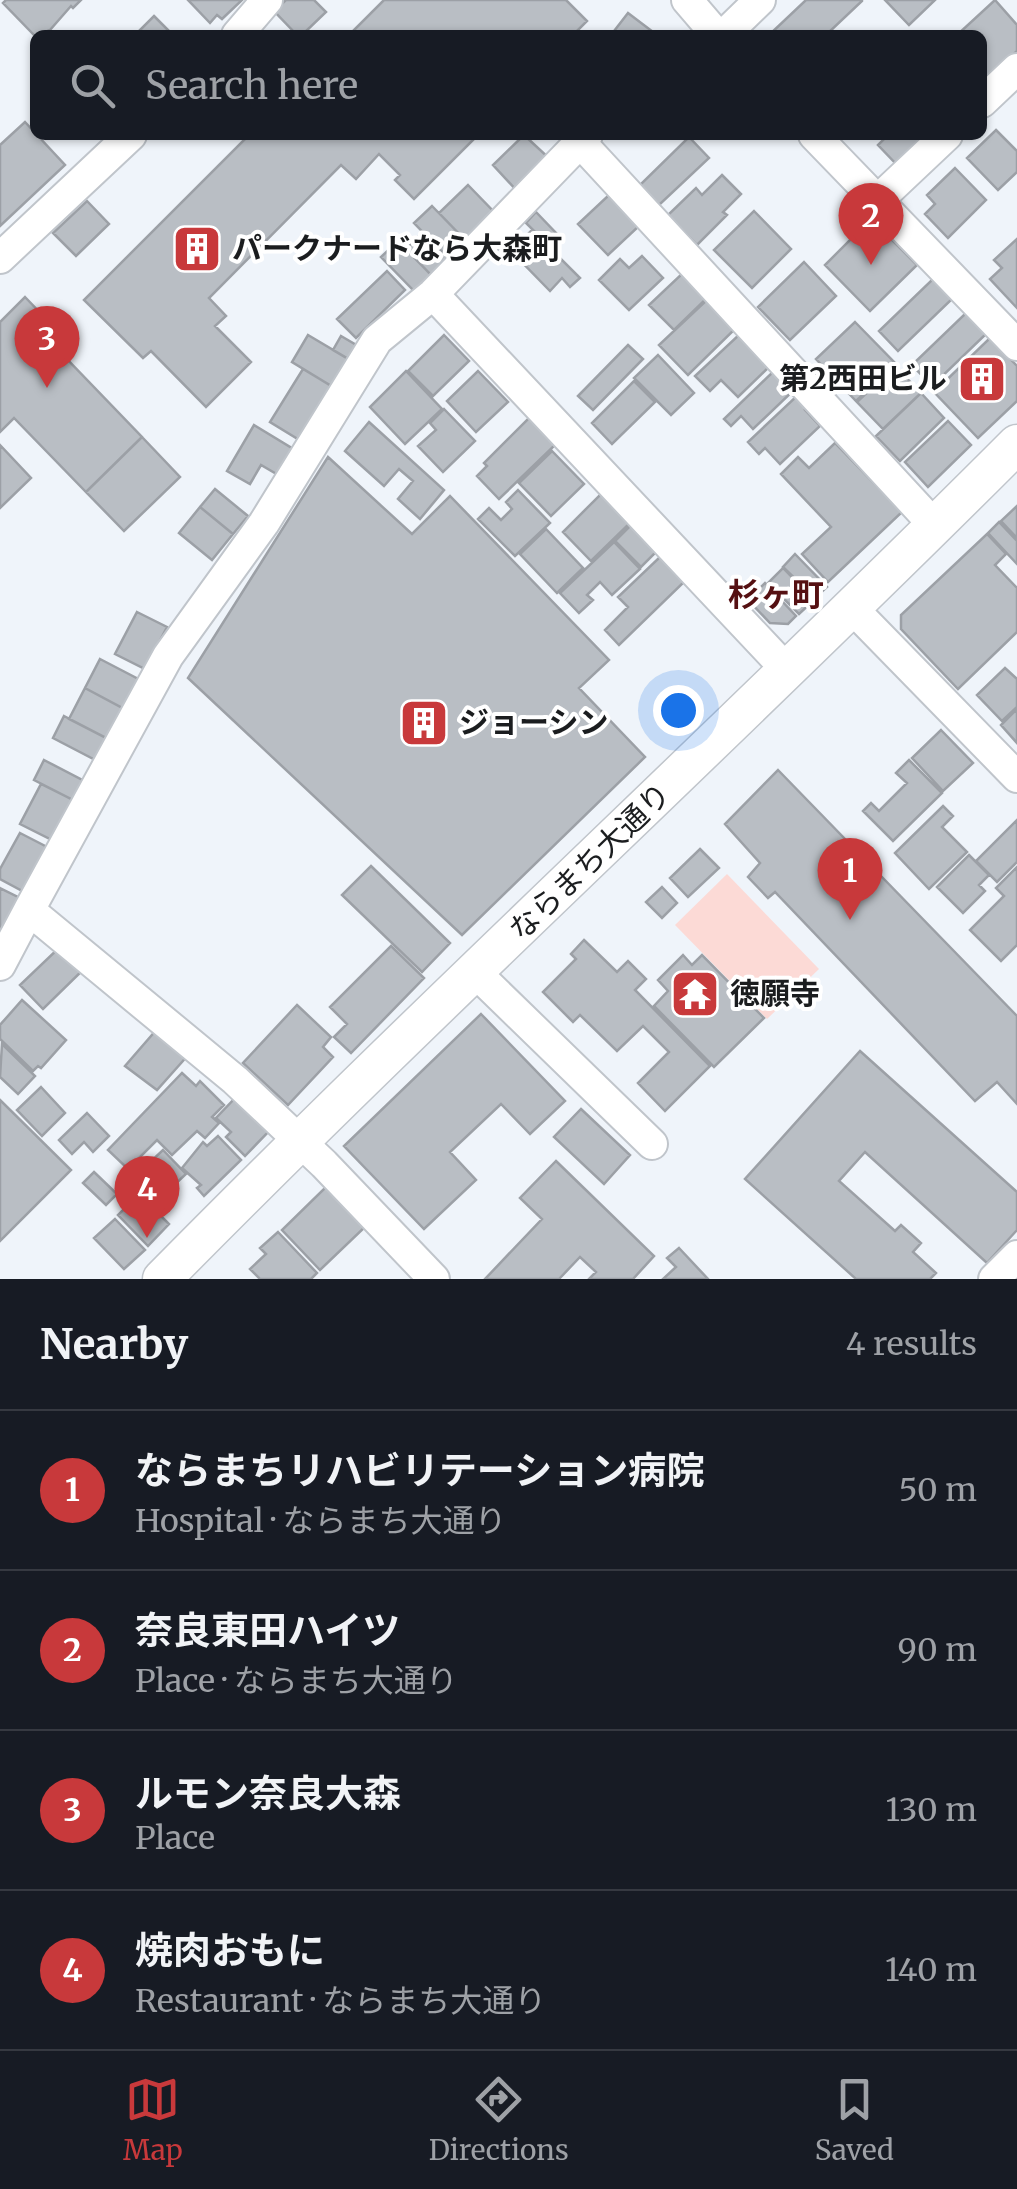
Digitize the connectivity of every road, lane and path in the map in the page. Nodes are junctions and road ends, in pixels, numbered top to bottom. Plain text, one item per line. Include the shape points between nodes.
1 (267, 0) edge
2 (760, 0) edge
3 (702, 24) edge
4 (240, 30) edge
5 (1017, 69) edge
6 (987, 97) edge
7 (126, 140) edge
8 (582, 140) edge
9 (586, 140) edge
10 (819, 140) edge
11 (942, 140) edge
12 (878, 200) junction
13 (0, 258) edge
14 (433, 294) junction
15 (1017, 344) edge
16 (1017, 444) edge
17 (936, 526) junction
18 (851, 608) junction
19 (786, 670) junction
20 (1017, 778) edge
21 (29, 910) junction
22 (0, 964) edge
23 (475, 972) junction
24 (298, 1142) junction
25 (652, 1144) dead end
26 (1017, 1256) edge
27 (162, 1279) edge
28 (434, 1279) edge
29 (994, 1279) edge

1 - 4 street
2 - 3 street
5 - 6 street
7 - 13 street
8 - 14 street
9 - 17 street
10 - 12 street
11 - 12 street
12 - 15 street
14 - 19 street
14 - 21 street via 377,340 264,523 168,656
16 - 17 street, ならまち大通り
17 - 18 street, ならまち大通り
18 - 19 street, ならまち大通り
18 - 20 street
19 - 23 street, ならまち大通り
21 - 22 street
21 - 24 street via 236,1080
23 - 24 street, ならまち大通り
23 - 25 street
24 - 27 street, ならまち大通り
24 - 28 street
26 - 29 street

